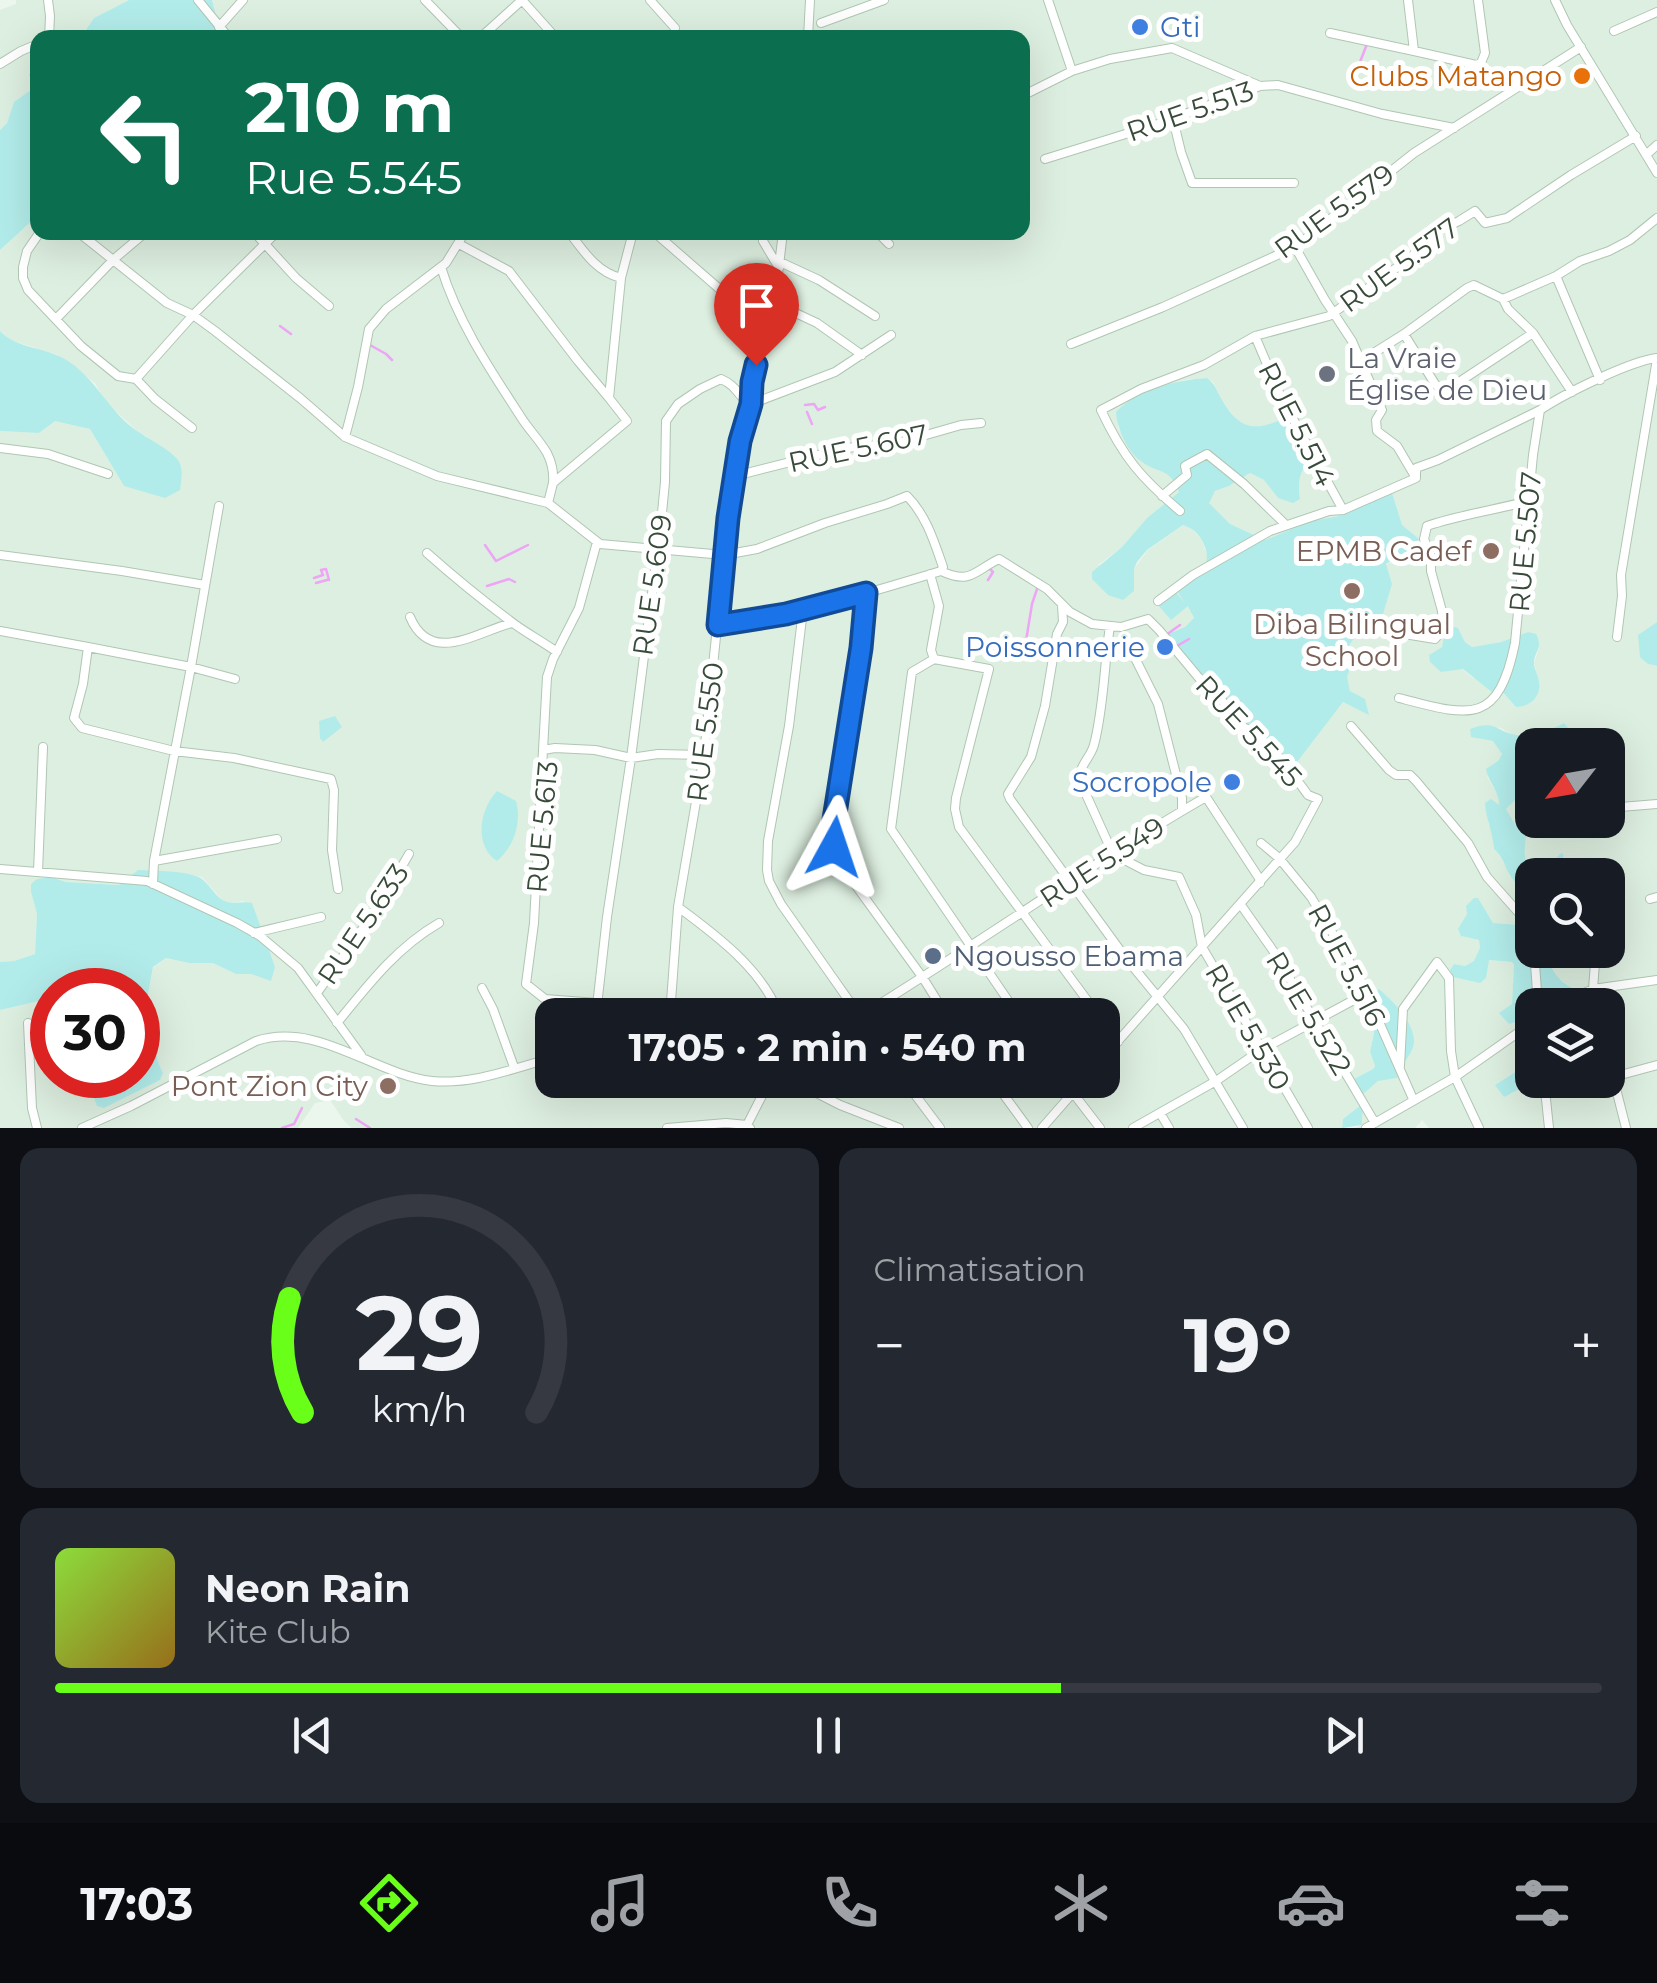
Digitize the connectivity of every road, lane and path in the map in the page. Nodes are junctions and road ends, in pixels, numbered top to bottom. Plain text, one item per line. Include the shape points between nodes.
1 (48, 0) edge
2 (198, 0) edge
3 (243, 0) edge
4 (425, 0) edge
5 (522, 0) edge
6 (650, 0) edge
7 (810, 0) edge
8 (884, 0) edge
9 (1048, 0) edge
10 (1408, 0) edge
11 (1478, 0) edge
12 (1555, 0) edge
13 (1657, 12) edge
14 (821, 23) dead end
15 (219, 28) joint
16 (675, 28) dead end
17 (49, 30) edge
18 (454, 30) edge
19 (489, 30) edge
20 (549, 30) edge
21 (808, 30) edge
22 (1614, 31) dead end
23 (1330, 34) dead end
24 (30, 47) edge
25 (1581, 47) junction
26 (1414, 51) junction
27 (0, 64) edge
28 (1072, 71) junction
29 (1260, 86) junction
30 (1030, 92) edge
31 (1173, 119) junction
32 (1454, 128) junction
33 (1636, 136) junction
34 (1657, 144) edge
35 (1646, 155) junction
36 (1044, 159) dead end
37 (1657, 173) edge
38 (1294, 183) dead end
39 (1657, 218) edge
40 (35, 240) edge
41 (88, 240) edge
42 (137, 240) edge
43 (261, 240) edge
44 (268, 240) edge
45 (461, 240) edge
46 (576, 240) edge
47 (631, 240) edge
48 (663, 240) edge
49 (763, 240) edge
50 (781, 240) edge
51 (885, 240) edge
52 (264, 244) junction
53 (459, 244) junction
54 (889, 244) dead end
55 (1295, 247) junction
56 (114, 260) junction
57 (779, 265) junction
58 (441, 267) junction
59 (1556, 276) junction
60 (621, 278) junction
61 (1502, 299) junction
62 (772, 302) junction
63 (329, 306) dead end
64 (1334, 311) junction
65 (193, 315) junction
66 (875, 316) dead end
67 (56, 319) junction
68 (762, 326) junction
69 (1534, 333) junction
70 (1404, 334) junction
71 (891, 335) dead end
72 (1255, 336) junction
73 (1071, 344) dead end
74 (862, 355) junction
75 (1657, 359) edge
76 (1361, 361) junction
77 (136, 379) junction
78 (1600, 380) junction
79 (1572, 392) junction
80 (610, 398) junction
81 (751, 404) junction
82 (1540, 410) junction
83 (981, 422) dead end
84 (192, 428) dead end
85 (345, 437) junction
86 (0, 448) edge
87 (108, 474) dead end
88 (735, 476) junction
89 (1416, 478) junction
90 (553, 483) junction
91 (1162, 496) junction
92 (1528, 502) junction
93 (548, 503) junction
94 (219, 506) dead end
95 (1180, 510) dead end
96 (1343, 510) junction
97 (1286, 524) junction
98 (598, 542) junction
99 (656, 550) junction
100 (427, 554) dead end
101 (0, 555) edge
102 (724, 555) junction
103 (941, 571) junction
104 (930, 574) junction
105 (206, 585) junction
106 (866, 593) junction
107 (1158, 601) dead end
108 (1062, 605) junction
109 (803, 610) junction
110 (410, 617) dead end
111 (512, 623) junction
112 (718, 625) junction
113 (1110, 626) junction
114 (1380, 630) dead end
115 (0, 631) edge
116 (1616, 637) dead end
117 (88, 647) junction
118 (557, 652) junction
119 (934, 658) junction
120 (1136, 660) dead end
121 (192, 667) junction
122 (235, 680) dead end
123 (1399, 698) dead end
124 (1351, 726) dead end
125 (43, 747) dead end
126 (174, 750) junction
127 (543, 750) junction
128 (704, 755) junction
129 (631, 758) junction
130 (1657, 804) edge
131 (1625, 807) edge
132 (1182, 811) junction
133 (277, 838) dead end
134 (1261, 843) dead end
135 (409, 854) dead end
136 (1113, 854) junction
137 (1280, 858) junction
138 (154, 860) junction
139 (0, 869) edge
140 (38, 872) junction
141 (1070, 881) junction
142 (1260, 883) junction
143 (153, 884) junction
144 (338, 888) dead end
145 (1241, 905) junction
146 (678, 908) junction
147 (1515, 909) edge
148 (1021, 914) junction
149 (321, 917) dead end
150 (438, 923) dead end
151 (254, 933) junction
152 (972, 946) junction
153 (1202, 948) junction
154 (923, 978) junction
155 (1657, 980) edge
156 (482, 988) dead end
157 (1600, 988) edge
158 (317, 993) junction
159 (1362, 995) dead end
160 (1158, 997) junction
161 (545, 998) edge
162 (599, 998) edge
163 (671, 998) edge
164 (770, 998) edge
165 (849, 998) edge
166 (889, 998) edge
167 (935, 998) edge
168 (1007, 998) edge
169 (1085, 998) edge
170 (1315, 1020) junction
171 (28, 1023) dead end
172 (337, 1023) junction
173 (1515, 1034) edge
174 (1120, 1040) edge
175 (1262, 1050) junction
176 (362, 1056) junction
177 (535, 1062) edge
178 (1657, 1065) edge
179 (514, 1068) junction
180 (1400, 1068) junction
181 (1625, 1074) edge
182 (1456, 1077) junction
183 (1216, 1081) junction
184 (762, 1098) edge
185 (826, 1098) edge
186 (918, 1098) edge
187 (1006, 1098) edge
188 (1069, 1098) edge
189 (1078, 1098) edge
190 (1546, 1098) edge
191 (1618, 1098) edge
192 (1413, 1099) junction
193 (1160, 1113) junction
194 (1370, 1125) edge
195 (748, 1127) edge
196 (37, 1128) edge
197 (82, 1128) edge
198 (667, 1128) edge
199 (900, 1128) edge
200 (940, 1128) edge
201 (1028, 1128) edge
202 (1042, 1128) edge
203 (1100, 1128) edge
204 (1133, 1128) edge
205 (1168, 1128) edge
206 (1243, 1128) edge
207 (1308, 1128) edge
208 (1478, 1128) edge
209 (1549, 1128) edge
210 (1626, 1128) edge

1 - 17 street
2 - 15 street
3 - 15 street
4 - 18 street
5 - 19 street
5 - 20 street
6 - 16 street
7 - 21 street
8 - 14 street
9 - 28 street
10 - 26 street
11 - 26 street via 1485,53 1480,63
12 - 25 street
13 - 22 street
23 - 26 street
24 - 27 street
25 - 32 street, RUE 5.579
25 - 33 street
28 - 29 street via 1172,48
28 - 30 street
29 - 31 street, RUE 5.513
29 - 32 street, RUE 5.513
31 - 36 street, RUE 5.513
31 - 38 street via 1192,183
32 - 55 street, RUE 5.579
33 - 35 street
33 - 64 street, RUE 5.577 via 1507,218 1485,223 1474,212 1438,230
34 - 35 street
35 - 37 street
39 - 59 street via 1630,240
40 - 67 street via 23,278
41 - 56 street
42 - 56 street
43 - 52 street
44 - 52 street
45 - 53 street
46 - 60 street via 607,274
47 - 60 street
48 - 68 street
49 - 57 street
50 - 57 street, RUE 5.550
51 - 54 street
52 - 63 street
52 - 65 street
53 - 58 street
53 - 80 street via 509,271
55 - 64 street
55 - 73 street, RUE 5.579
56 - 65 street via 167,303
56 - 67 street
57 - 62 street, RUE 5.550
57 - 66 street via 820,280
58 - 85 street via 369,329
58 - 90 street via 470,333 546,451
59 - 61 street
59 - 78 street
60 - 80 street
61 - 69 street
61 - 70 street, RUE 5.577 via 1474,285
62 - 68 street, RUE 5.550
62 - 74 street
64 - 72 street, RUE 5.577
64 - 76 street
65 - 77 street
65 - 85 street
67 - 77 street via 118,376
68 - 81 street, RUE 5.550
69 - 70 street via 1447,390 1436,384
69 - 79 street
70 - 76 street, RUE 5.577
71 - 74 street
72 - 91 street, RUE 5.577 via 1101,410 1118,446
72 - 96 street, RUE 5.514
74 - 81 street
75 - 78 street
75 - 116 street
76 - 89 street via 1382,410 1377,431 1397,446
77 - 84 street
78 - 79 street
79 - 82 street
80 - 90 street via 626,421
81 - 88 street, RUE 5.550
81 - 99 street, RUE 5.609 via 721,380 678,404 666,422
82 - 89 street via 1416,468
82 - 92 street, RUE 5.507
83 - 88 street, RUE 5.607
85 - 93 street via 437,476
86 - 87 street via 48,454
88 - 102 street, RUE 5.550
89 - 96 street
90 - 93 street
91 - 95 street, RUE 5.577
91 - 97 street via 1187,475 1185,466 1207,454
92 - 114 street via 1426,526 1444,629 1435,638
92 - 123 street, RUE 5.507 via 1515,644 1494,700 1472,711
93 - 98 street
94 - 105 street
96 - 97 street
97 - 107 street
98 - 99 street
98 - 118 street via 579,608
99 - 102 street
99 - 129 street, RUE 5.609
100 - 111 street
101 - 105 street
102 - 103 street via 907,496 933,537
102 - 112 street, RUE 5.550
103 - 104 street, RUE 5.545
103 - 108 street, RUE 5.545 via 966,577 999,559
104 - 106 street, RUE 5.545
104 - 119 street via 939,606
105 - 121 street
106 - 109 street, RUE 5.545
106 - 154 street via 834,847
108 - 113 street, RUE 5.545 via 1092,624
108 - 141 street via 1031,757 1008,794
109 - 112 street, RUE 5.545
109 - 165 street via 767,870 781,904
110 - 111 street via 421,636 441,644
111 - 118 street
112 - 128 street, RUE 5.550
113 - 136 street via 1094,746 1078,775
113 - 137 street, RUE 5.545 via 1148,620 1217,692 1238,726 1262,738 1318,799
115 - 117 street
117 - 121 street
117 - 126 street via 77,725
118 - 127 street via 547,677
119 - 148 street via 989,669 955,809 959,827
119 - 152 street via 912,672 891,830
120 - 132 street, RUE 5.545 via 1158,704
121 - 122 street
121 - 126 street
124 - 147 street via 1396,775 1416,781
125 - 140 street
126 - 138 street
126 - 144 street via 332,779
127 - 129 street, RUE 5.613
127 - 161 street, RUE 5.613 via 526,984
128 - 129 street, RUE 5.613
128 - 146 street, RUE 5.550
129 - 162 street, RUE 5.609
130 - 131 street
132 - 136 street, RUE 5.549
132 - 142 street, RUE 5.549 via 1206,797
133 - 138 street
134 - 137 street, RUE 5.516
135 - 158 street, RUE 5.633
136 - 141 street, RUE 5.549
136 - 153 street, RUE 5.530 via 1179,877
137 - 142 street, RUE 5.545
137 - 180 street, RUE 5.516 via 1361,981
138 - 143 street
139 - 140 street
140 - 143 street
141 - 148 street, RUE 5.549
141 - 160 street
142 - 145 street, RUE 5.545
143 - 151 street
145 - 153 street, RUE 5.545
145 - 170 street, RUE 5.522
146 - 163 street, RUE 5.550
146 - 164 street via 750,970
148 - 152 street, RUE 5.549
148 - 169 street
149 - 151 street
150 - 172 street via 398,952
151 - 158 street
152 - 154 street, RUE 5.549
152 - 168 street
153 - 160 street, RUE 5.545
153 - 175 street, RUE 5.530
154 - 166 street, RUE 5.549
154 - 167 street
155 - 157 street
156 - 179 street
158 - 172 street
159 - 170 street
160 - 174 street, RUE 5.545
160 - 183 street
170 - 175 street
170 - 194 street, RUE 5.522
171 - 196 street
172 - 176 street
173 - 182 street
175 - 183 street
175 - 207 street, RUE 5.530
176 - 179 street via 443,1082
176 - 197 street via 272,1036
177 - 179 street
178 - 181 street
180 - 182 street via 1403,1009 1436,962 1449,978
180 - 192 street, RUE 5.516
182 - 192 street
182 - 208 street
183 - 193 street
183 - 206 street
184 - 195 street
185 - 199 street
186 - 200 street
187 - 201 street
188 - 202 street
189 - 203 street
190 - 209 street
191 - 210 street
192 - 194 street
193 - 204 street
193 - 205 street
195 - 198 street

